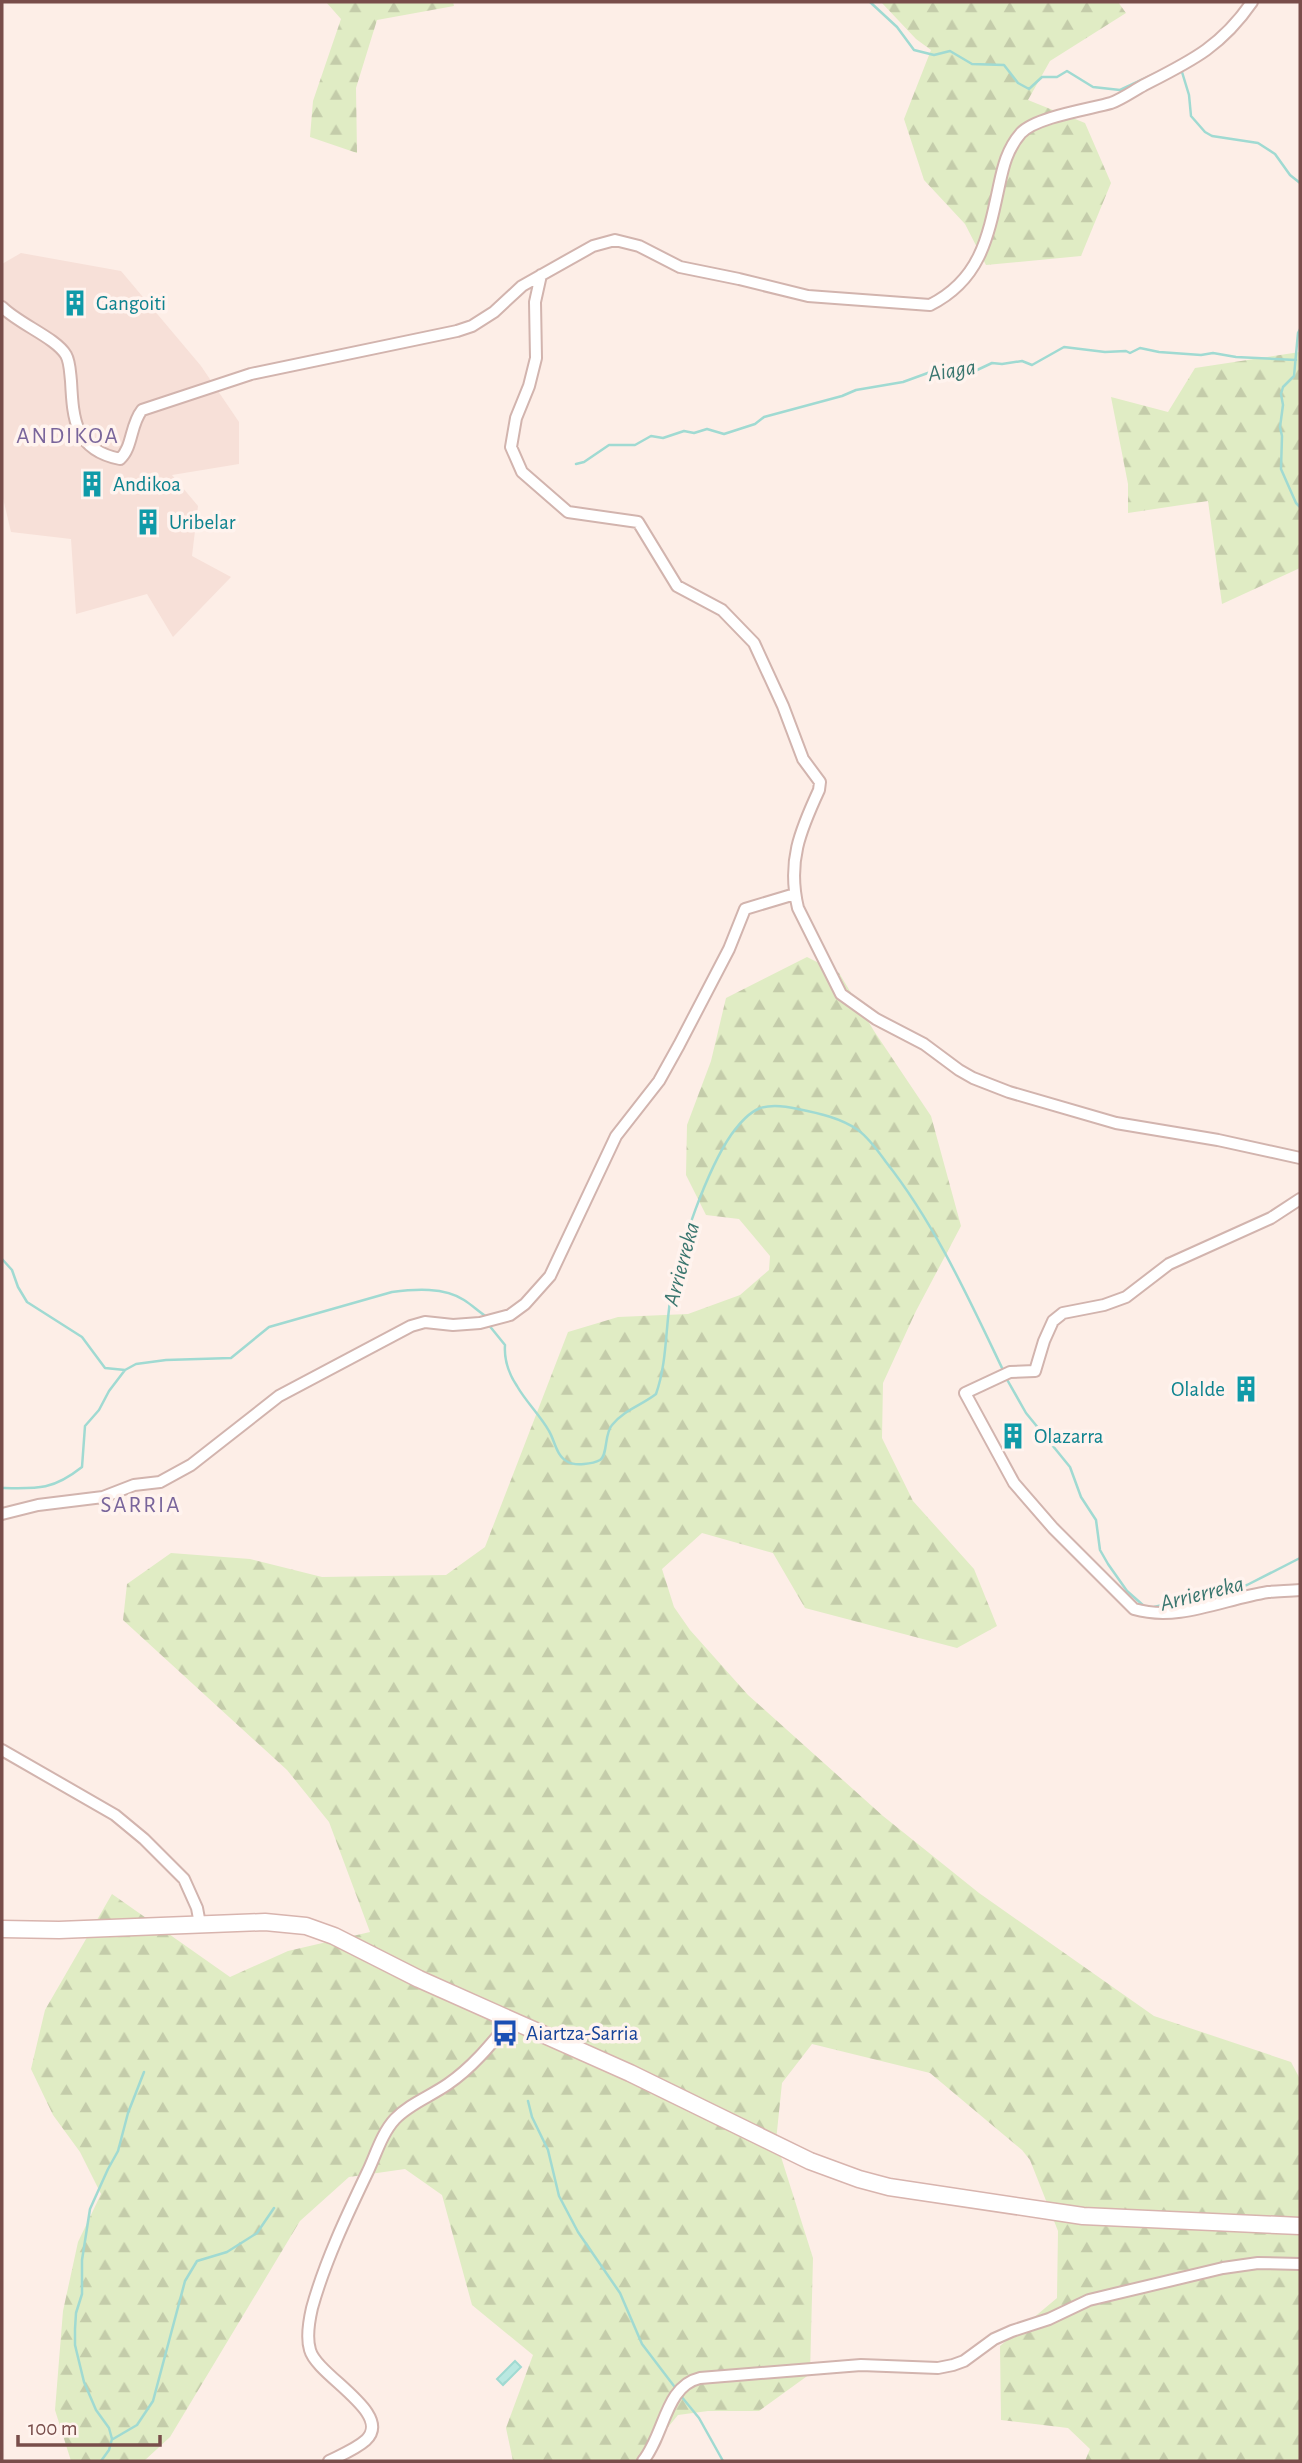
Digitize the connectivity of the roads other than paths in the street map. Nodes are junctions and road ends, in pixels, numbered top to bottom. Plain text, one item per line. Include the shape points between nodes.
1 (1252, 2) edge
2 (541, 275) junction
3 (2, 307) edge
4 (795, 894) junction
5 (1300, 1158) edge
6 (1300, 1199) edge
7 (2, 1514) edge
8 (1300, 1590) edge
9 (2, 1750) edge
10 (200, 1924) junction
11 (2, 1929) edge
12 (511, 2020) junction
13 (1300, 2226) edge
14 (1300, 2264) edge
15 (329, 2461) edge
16 (643, 2461) edge

1 - 2 street via 1220,41 1192,61 1111,103 1057,116 1022,131 1005,157 981,257 961,285 930,305 808,296 680,267 615,240 593,246
2 - 3 street via 472,326 251,373 142,410 120,459 98,451 78,430 68,357 58,344 15,320
2 - 4 street via 535,302 536,358 511,447 522,472 568,512 638,522 677,586 722,610 754,643 803,759 820,782 797,841
4 - 5 street via 841,994 973,1078 1116,1123
4 - 7 street via 744,909 729,949 679,1045 659,1081 616,1136 550,1276 525,1304 510,1315 477,1323 411,1326 279,1396 191,1465 160,1482
6 - 8 street via 1271,1218 1169,1264 1126,1297 1063,1312 1044,1341 1035,1371 1005,1375 965,1393 1014,1483 1134,1609 1169,1615 1268,1592
9 - 10 street via 115,1815 144,1839 184,1879
10 - 11 street
10 - 12 street via 306,1926
12 - 13 street via 810,2161 889,2187 1083,2216
12 - 15 street via 481,2056 395,2119 336,2242 312,2310 310,2351 317,2364 373,2419 373,2429 367,2439
14 - 16 street via 1223,2268 1089,2300 994,2339 964,2361 938,2368 860,2365 687,2381 673,2397 661,2431

